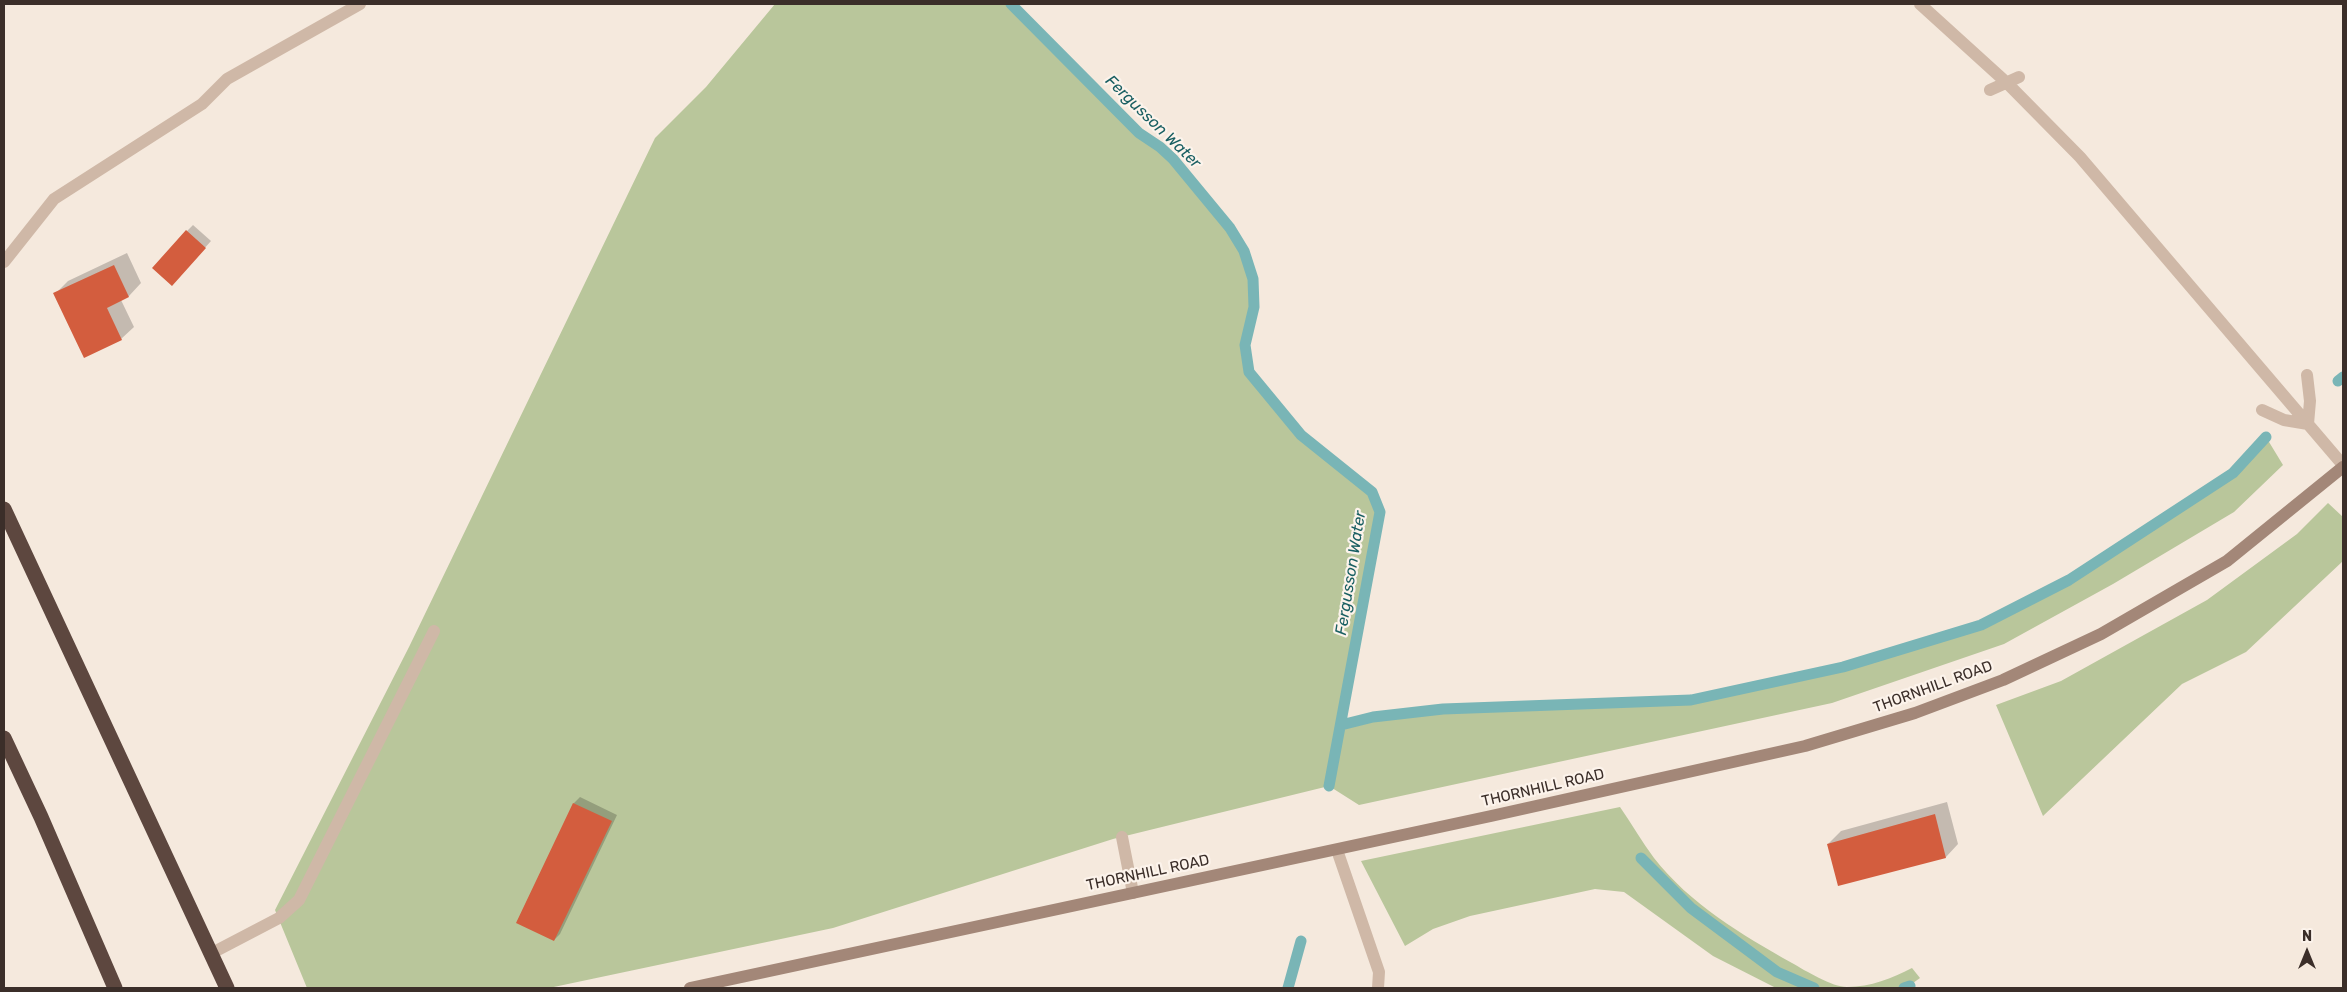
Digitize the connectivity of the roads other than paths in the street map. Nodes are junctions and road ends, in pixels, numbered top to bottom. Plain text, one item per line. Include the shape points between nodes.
1 (360, 4) edge
2 (1920, 4) edge
3 (2019, 77) dead end
4 (2006, 83) junction
5 (1990, 90) dead end
6 (4, 262) edge
7 (2307, 375) dead end
8 (2262, 410) dead end
9 (2308, 424) junction
10 (2343, 466) edge
11 (4, 508) edge
12 (434, 631) dead end
13 (4, 738) edge
14 (1122, 837) dead end
15 (1337, 850) junction
16 (1133, 893) junction
17 (212, 953) junction
18 (115, 988) edge
19 (227, 988) edge
20 (690, 988) edge
21 (1378, 988) edge

1 - 6 lane via 227,78 202,104 54,199
2 - 4 lane
3 - 4 lane
4 - 5 lane
4 - 9 lane via 2080,157
7 - 9 lane
8 - 9 lane via 2284,420
9 - 10 lane
10 - 15 street, THORNHILL ROAD via 2219,566 2101,634 2003,680 1924,710 1805,746
11 - 17 highway
12 - 17 lane via 299,900 279,918
13 - 18 highway
14 - 16 lane
15 - 16 street, THORNHILL ROAD
15 - 21 lane via 1379,972
16 - 20 street, THORNHILL ROAD
17 - 19 highway

